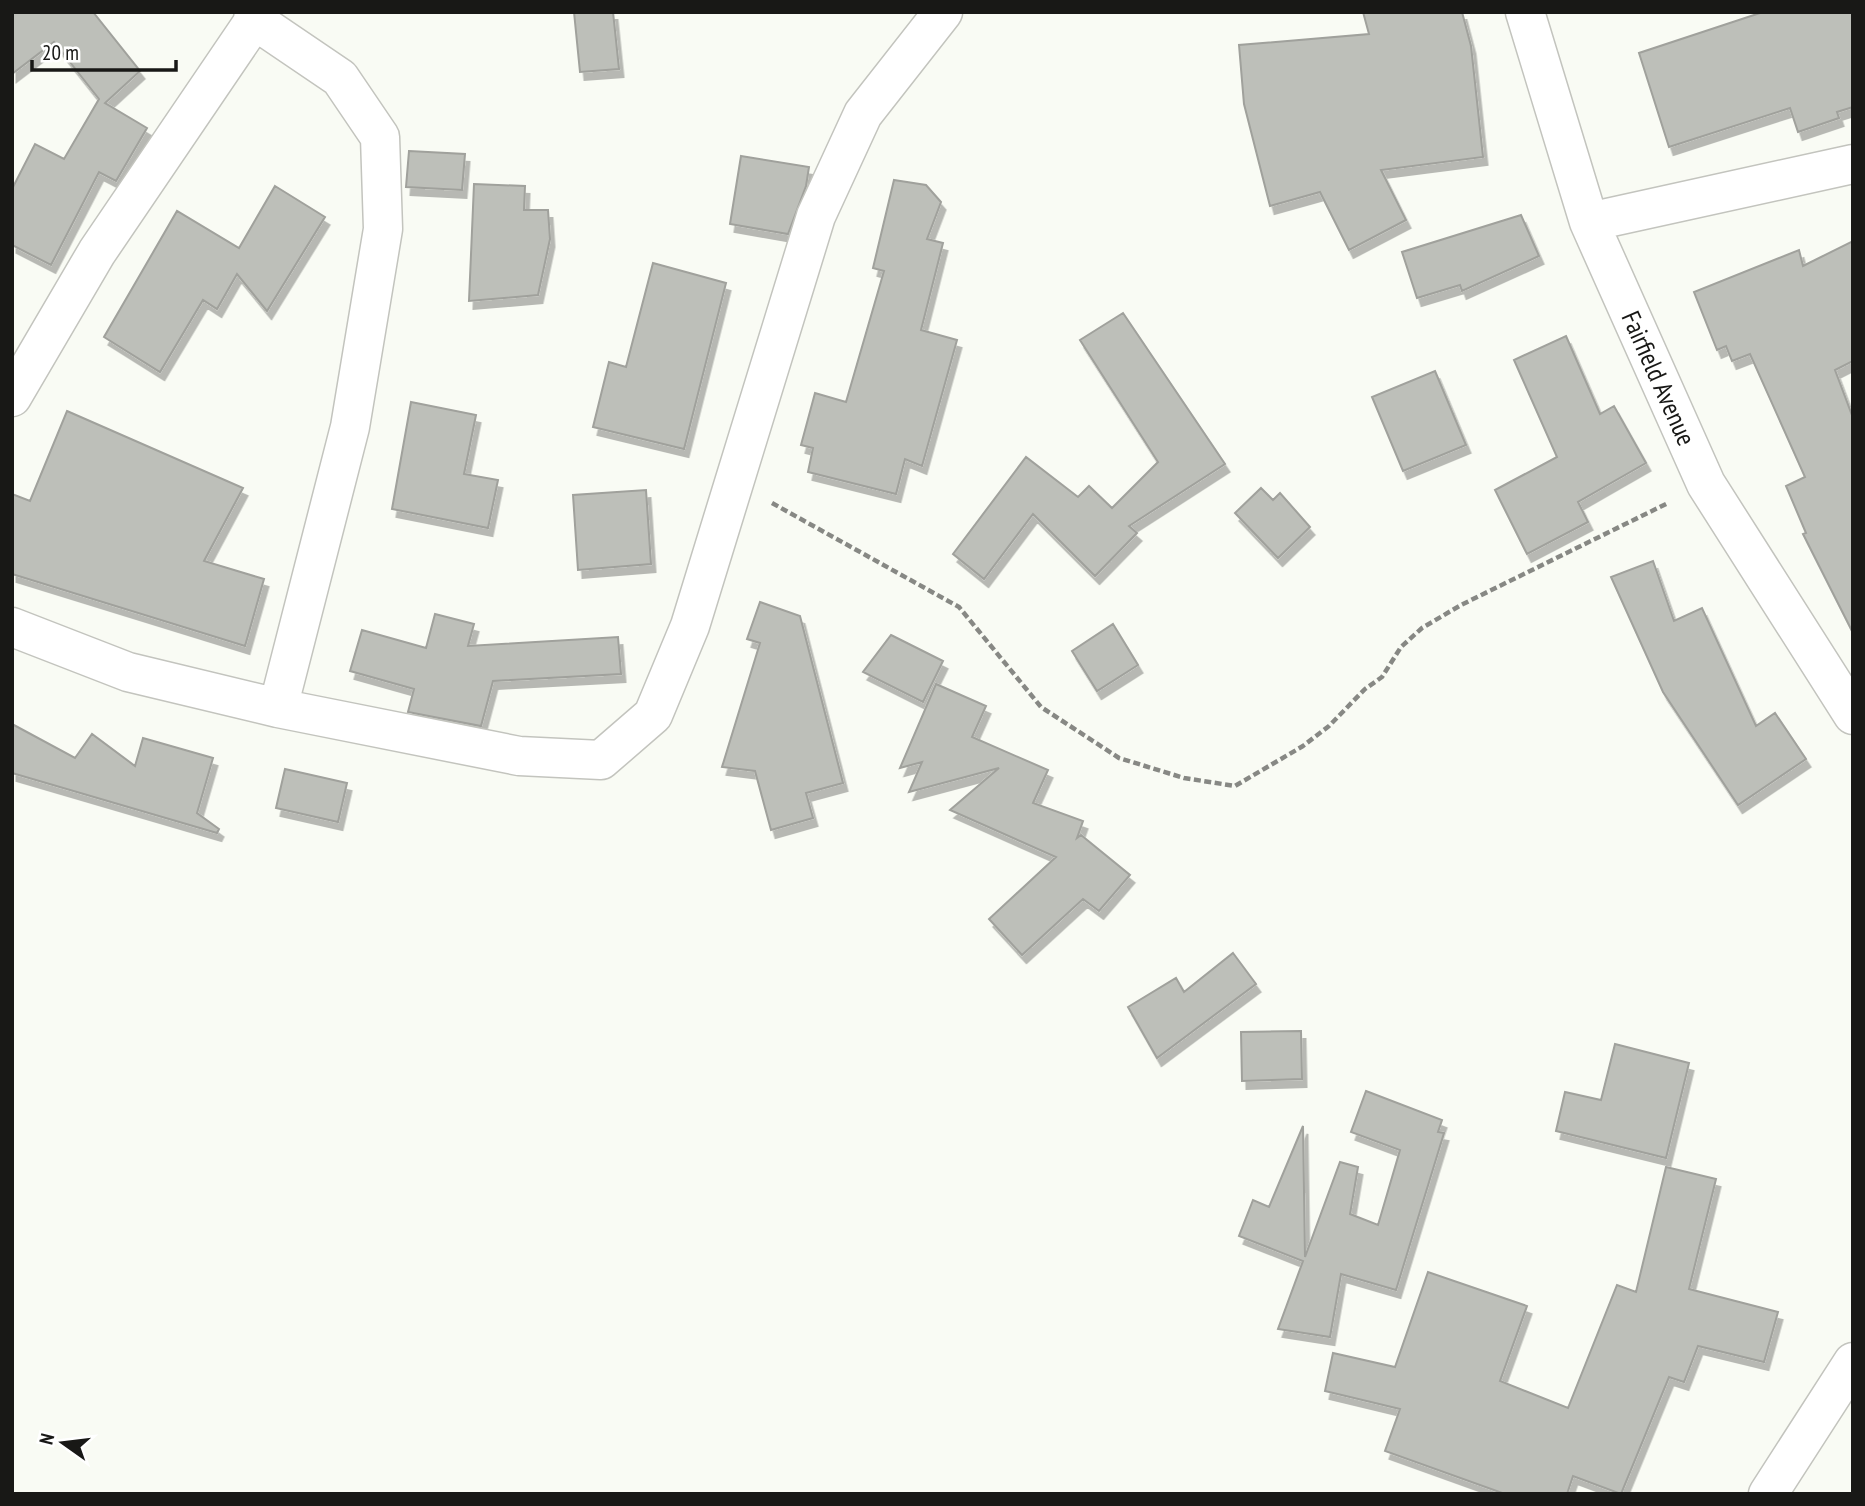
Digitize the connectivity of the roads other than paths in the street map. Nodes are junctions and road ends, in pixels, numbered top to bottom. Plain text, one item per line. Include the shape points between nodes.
1 (943, 12) edge
2 (1525, 12) edge
3 (257, 15) edge
4 (1853, 164) edge
5 (1589, 222) junction
6 (12, 397) edge
7 (12, 627) edge
8 (278, 708) junction
9 (1853, 715) edge
10 (1853, 1362) edge
11 (1768, 1494) edge

1 - 8 street via 863,114 816,216 690,626 653,715 601,761 519,756
2 - 5 street, Fairfield Avenue
3 - 6 street via 97,252
3 - 8 street via 340,78 380,137 383,229 350,427
4 - 5 street
5 - 9 street, Fairfield Avenue via 1706,484
7 - 8 street via 128,672
10 - 11 street

